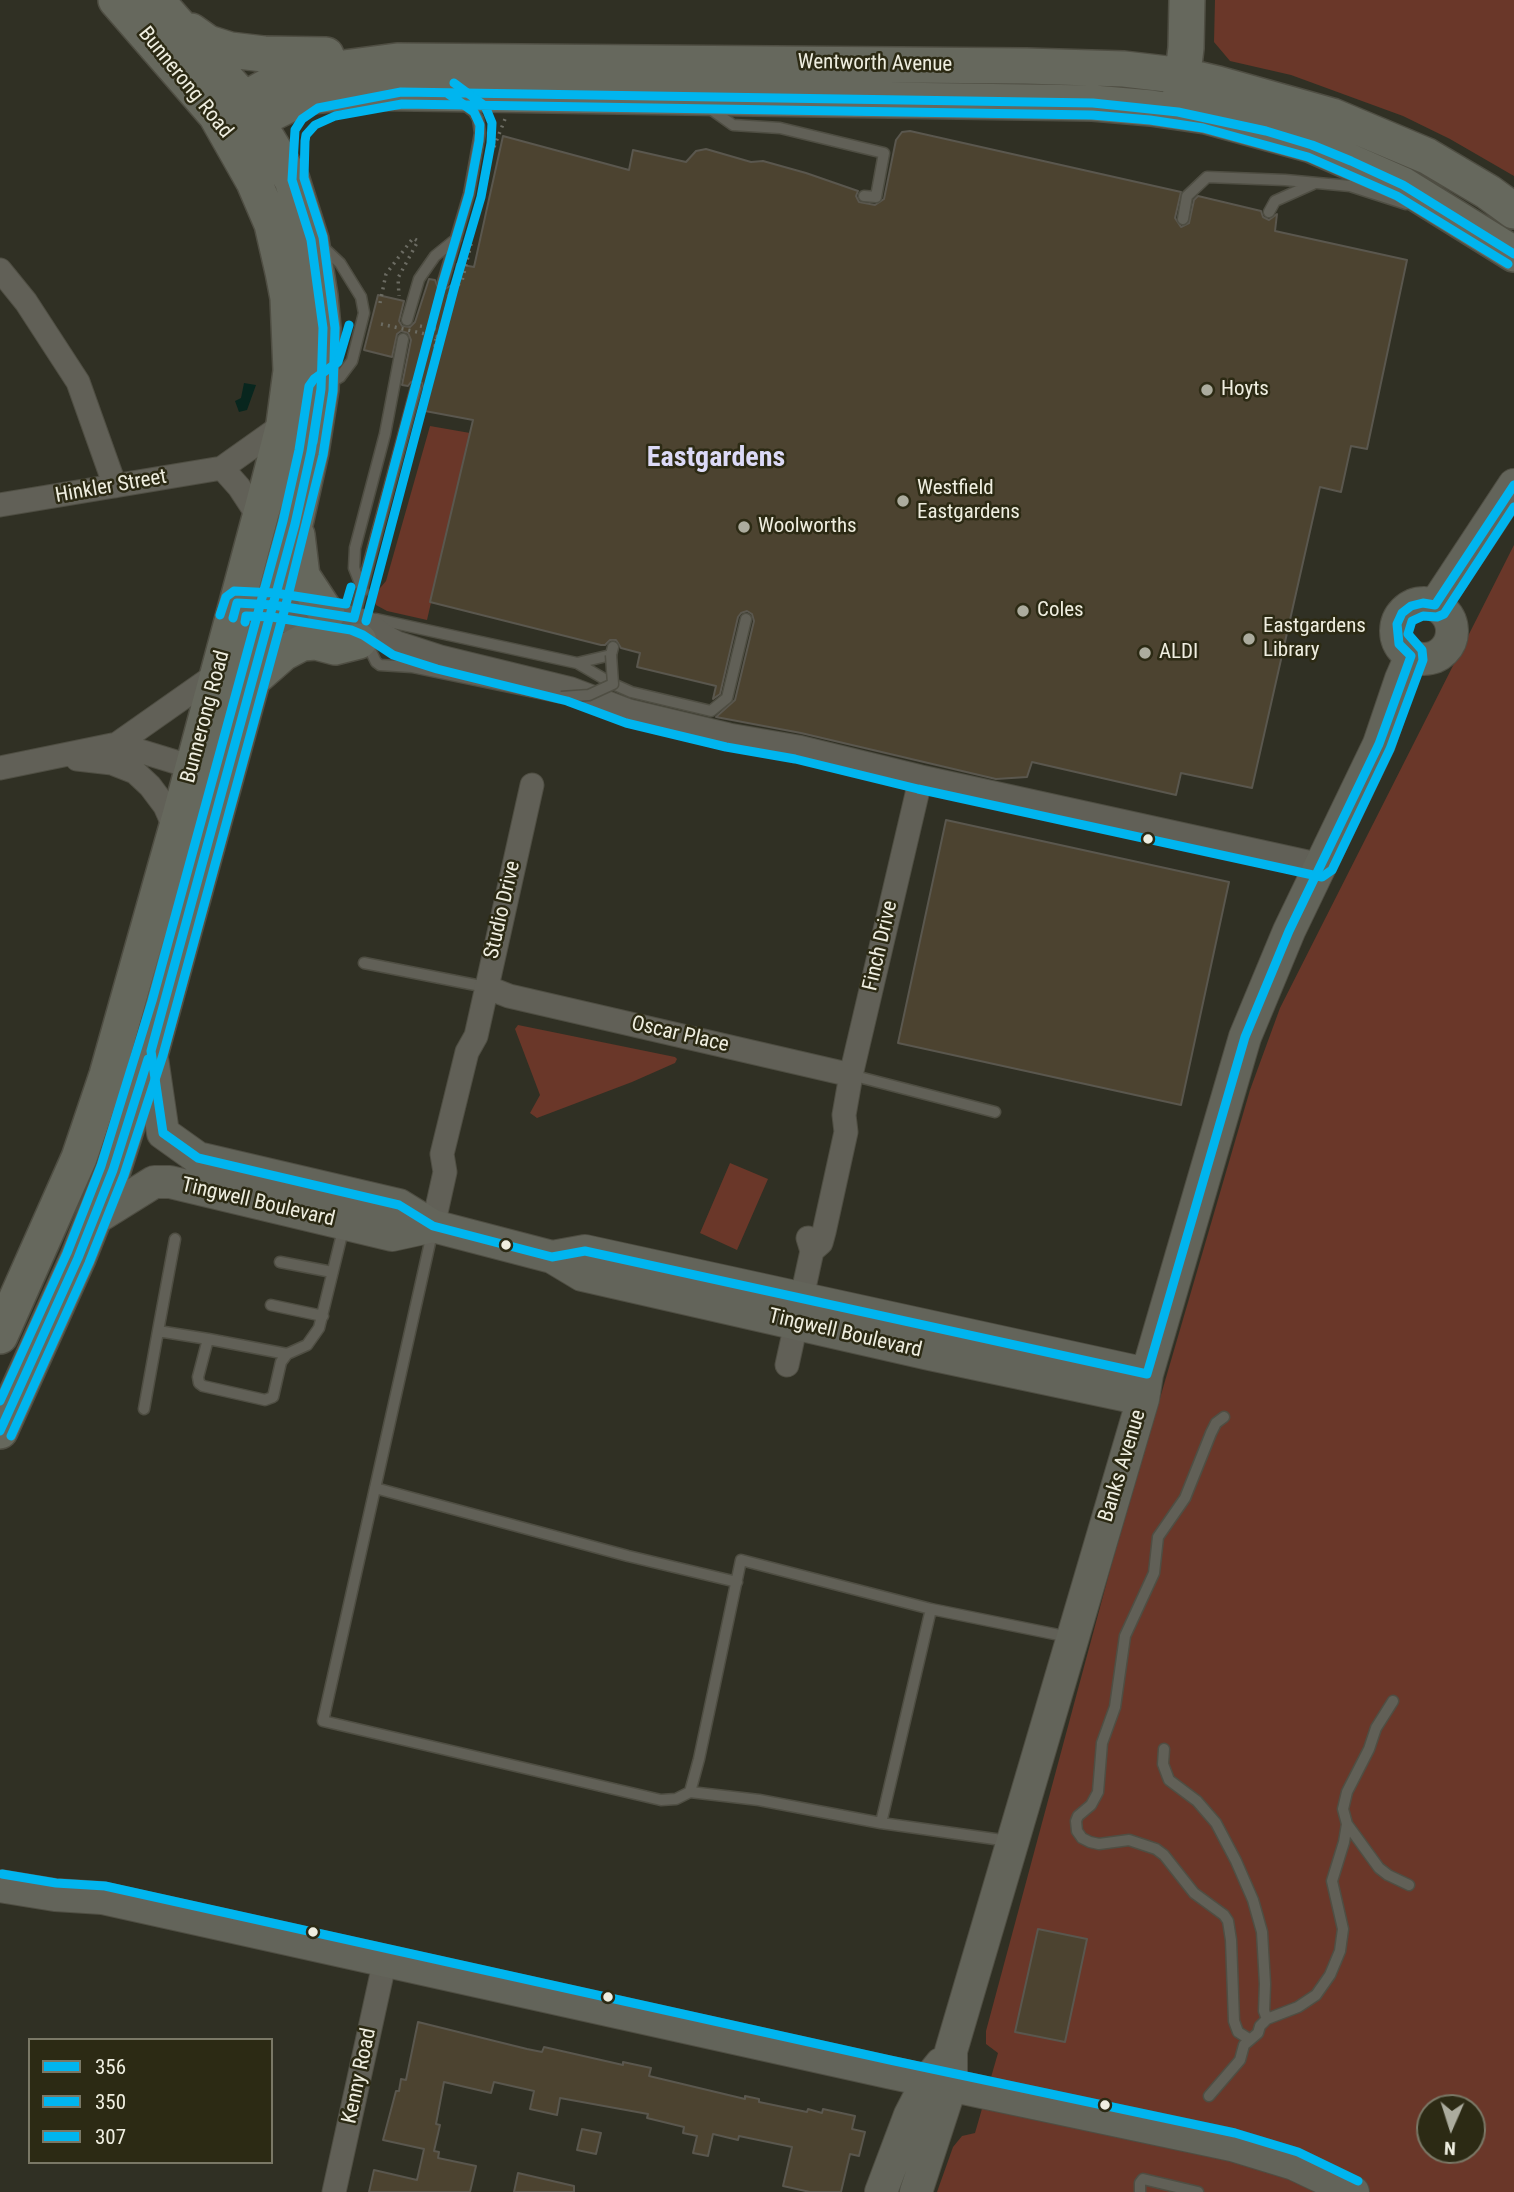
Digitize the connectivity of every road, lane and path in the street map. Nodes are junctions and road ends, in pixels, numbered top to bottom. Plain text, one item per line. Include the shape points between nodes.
1 (116, 0) edge
2 (1187, 0) edge
3 (168, 12) edge
4 (399, 76) junction
5 (1184, 76) junction
6 (447, 93) junction
7 (694, 97) junction
8 (1178, 112) junction
9 (237, 118) junction
10 (292, 180) junction
11 (1316, 183) junction
12 (864, 196) dead end
13 (1440, 207) junction
14 (1514, 211) edge
15 (1269, 212) dead end
16 (1183, 219) dead end
17 (456, 239) junction
18 (1514, 254) edge
19 (467, 261) dead end
20 (0, 271) edge
21 (443, 282) dead end
22 (399, 300) dead end
23 (380, 303) dead end
24 (407, 320) dead end
25 (375, 323) dead end
26 (432, 328) dead end
27 (429, 337) dead end
28 (403, 339) dead end
29 (416, 388) dead end
30 (284, 424) junction
31 (222, 468) junction
32 (1514, 485) edge
33 (115, 486) junction
34 (0, 505) edge
35 (260, 519) junction
36 (295, 524) junction
37 (363, 591) junction
38 (237, 603) junction
39 (271, 611) junction
40 (746, 619) dead end
41 (355, 628) junction
42 (577, 663) junction
43 (218, 673) junction
44 (251, 681) junction
45 (613, 684) junction
46 (117, 744) junction
47 (49, 758) junction
48 (0, 768) edge
49 (192, 768) junction
50 (921, 777) junction
51 (532, 785) dead end
52 (176, 831) junction
53 (1321, 865) junction
54 (364, 963) dead end
55 (486, 987) junction
56 (150, 1051) junction
57 (851, 1075) junction
58 (995, 1112) dead end
59 (93, 1220) junction
60 (345, 1224) junction
61 (433, 1226) junction
62 (175, 1239) dead end
63 (281, 1262) dead end
64 (332, 1272) junction
65 (271, 1306) dead end
66 (800, 1310) junction
67 (323, 1316) junction
68 (158, 1331) junction
69 (0, 1336) edge
70 (208, 1339) junction
71 (287, 1354) junction
72 (787, 1365) dead end
73 (1145, 1387) junction
74 (144, 1409) dead end
75 (1224, 1417) dead end
76 (1, 1425) edge
77 (375, 1488) junction
78 (737, 1582) junction
79 (931, 1609) junction
80 (1071, 1637) junction
81 (1393, 1701) dead end
82 (1164, 1749) dead end
83 (690, 1792) junction
84 (881, 1823) junction
85 (1347, 1824) junction
86 (1012, 1841) junction
87 (0, 1864) edge
88 (1409, 1885) dead end
89 (0, 1886) edge
90 (102, 1898) junction
91 (385, 1960) junction
92 (1267, 2019) junction
93 (1249, 2039) junction
94 (939, 2082) junction
95 (1209, 2096) dead end
96 (334, 2192) edge
97 (881, 2192) edge
98 (916, 2192) edge
99 (1140, 2192) edge
100 (1198, 2192) edge
101 (1353, 2192) edge

1 - 9 main road, Bunnerong Road
2 - 5 main road
3 - 4 main road via 208,43
3 - 9 main road, Bunnerong Road
4 - 5 main road, Wentworth Avenue via 1027,66
4 - 6 main road, Wentworth Avenue
4 - 9 main road, Wentworth Avenue via 298,74 279,80
4 - 10 main road via 307,115 295,130
5 - 8 main road
5 - 14 main road, Wentworth Avenue via 1275,98 1364,128 1427,156
6 - 7 main road, Wentworth Avenue
6 - 17 lane via 474,112 480,125
7 - 8 main road, Wentworth Avenue via 1093,103
7 - 12 lane via 733,125 779,128 884,153 876,197
8 - 13 main road, Wentworth Avenue via 1312,145 1403,185
9 - 10 main road, Bunnerong Road
9 - 30 main road, Bunnerong Road via 284,272 291,353
10 - 36 main road, Bunnerong Road via 311,240 323,328 321,389
11 - 13 lane via 1350,186 1416,207
11 - 15 lane via 1275,201
11 - 16 lane via 1207,177 1188,196
13 - 18 main road, Wentworth Avenue
17 - 21 lane
17 - 24 lane via 435,256 419,279
19 - 26 path via 463,281 450,292 441,330
20 - 33 street via 78,382
22 - 23 path via 398,278 418,241 413,238 386,274
25 - 27 path, bridge via 439,337 435,346 436,339
28 - 37 lane via 385,434 355,548 354,568
29 - 37 lane
30 - 31 street, Hinkler Street
30 - 35 main road, Bunnerong Road
31 - 33 street, Hinkler Street
31 - 35 street
32 - 53 street, Banks Avenue via 1435,605 1451,622 1452,639 1436,657 1411,656 1380,744
33 - 34 street, Hinkler Street
35 - 38 main road, Bunnerong Road
36 - 39 main road, Bunnerong Road
36 - 41 main road via 302,576
37 - 41 lane
38 - 39 street
38 - 43 main road, Bunnerong Road
39 - 41 street
39 - 41 street
39 - 44 main road, Bunnerong Road
40 - 45 lane via 727,698 711,710
41 - 42 lane via 376,619
41 - 44 main road via 335,647 302,643
41 - 45 lane, bridge via 380,665 412,667 561,698 589,695
41 - 50 street via 406,655 440,657 571,689 629,711
42 - 45 lane
42 - 45 lane, bridge via 612,651
43 - 46 street
43 - 49 main road, Bunnerong Road
44 - 56 main road, Bunnerong Road
46 - 47 street
46 - 49 street
47 - 48 street
47 - 52 street via 112,763 135,772 165,806
49 - 52 main road, Bunnerong Road
50 - 53 street
50 - 57 street, Finch Drive
51 - 55 street, Studio Drive
52 - 69 main road, Bunnerong Road via 79,1158
53 - 73 street, Banks Avenue via 1245,1037
54 - 55 lane, Oscar Place
55 - 57 street, Oscar Place
55 - 61 street, Studio Drive via 476,1036 480,1055 457,1157 445,1172
56 - 59 main road, Bunnerong Road
56 - 61 street, Tingwell Boulevard via 163,1133 198,1158 399,1205
57 - 58 lane, Oscar Place
57 - 66 street, Finch Drive via 846,1132 821,1243 812,1251
59 - 60 street, Tingwell Boulevard via 154,1182 170,1182
59 - 76 main road, Bunnerong Road
60 - 61 street, Tingwell Boulevard via 392,1235
60 - 64 lane
61 - 66 street, Tingwell Boulevard via 552,1257 582,1275
61 - 77 lane
62 - 68 lane
63 - 64 lane
64 - 67 lane
65 - 67 lane
66 - 72 street, Finch Drive
66 - 73 street, Tingwell Boulevard via 929,1354
67 - 71 lane via 307,1345
68 - 70 lane
68 - 74 lane
70 - 71 lane
70 - 71 lane via 199,1383 256,1399 273,1397
73 - 80 street, Banks Avenue
75 - 93 lane via 1216,1423 1188,1490 1158,1538 1154,1573 1125,1636 1115,1707 1102,1743 1098,1793 1078,1816 1076,1826 1090,1842 1129,1840 1156,1849 1194,1893 1224,1915 1231,1940 1234,2021 1238,2032
77 - 78 lane
77 - 83 lane via 323,1721 661,1800
78 - 79 lane via 741,1560
78 - 83 lane
79 - 80 lane
79 - 84 lane
80 - 86 street, Banks Avenue
81 - 85 lane via 1345,1799
82 - 92 lane via 1169,1780 1187,1791 1216,1823 1253,1900 1262,1932
83 - 84 lane
84 - 86 lane
85 - 88 lane via 1381,1870
85 - 92 lane via 1332,1881 1343,1929 1340,1951 1316,1996
86 - 94 street, Banks Avenue
87 - 90 street via 59,1879
89 - 90 street
90 - 91 street
91 - 94 street
91 - 96 street, Kenny Road
92 - 93 lane
93 - 95 lane via 1240,2060
94 - 97 street, Banks Avenue via 895,2150
94 - 98 street, Banks Avenue
94 - 101 street via 1263,2153
99 - 100 lane via 1143,2179

